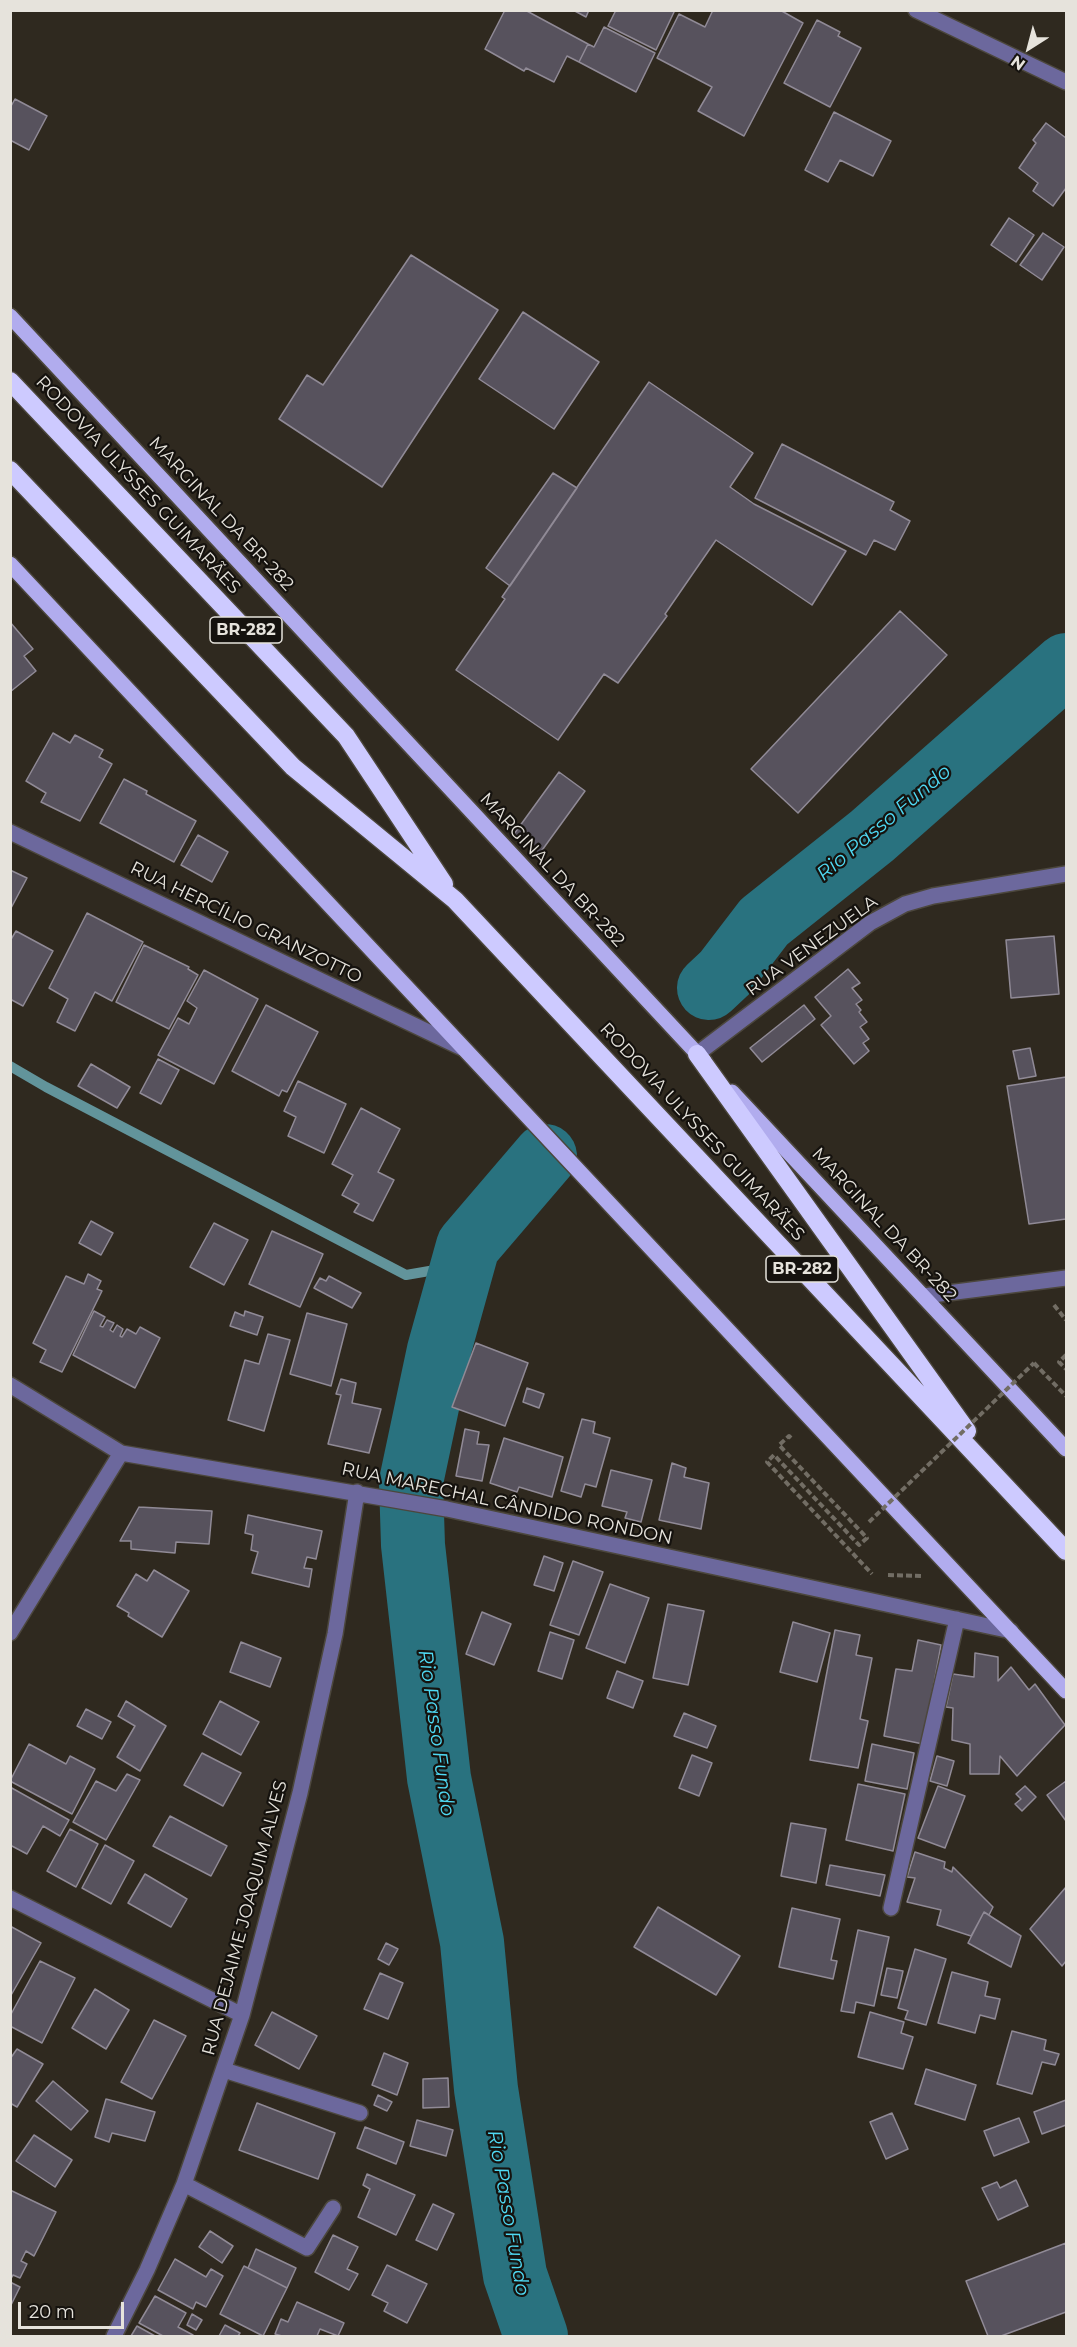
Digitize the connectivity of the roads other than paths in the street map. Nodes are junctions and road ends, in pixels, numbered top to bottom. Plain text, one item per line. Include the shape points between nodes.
1 (915, 10) edge
2 (1066, 82) edge
3 (10, 316) edge
4 (10, 381) edge
5 (10, 470) edge
6 (10, 564) edge
7 (10, 831) edge
8 (1066, 874) edge
9 (455, 900) junction
10 (465, 1049) junction
11 (697, 1054) junction
12 (1066, 1278) edge
13 (924, 1296) junction
14 (10, 1385) edge
15 (1066, 1449) edge
16 (121, 1453) junction
17 (1008, 1489) junction
18 (357, 1492) junction
19 (1066, 1551) edge
20 (957, 1619) junction
21 (1011, 1631) junction
22 (10, 1633) edge
23 (1066, 1691) edge
24 (10, 1898) edge
25 (891, 1908) dead end
26 (242, 2015) junction
27 (224, 2070) junction
28 (360, 2113) dead end
29 (184, 2184) junction
30 (333, 2208) dead end
31 (114, 2337) edge

1 - 2 street
3 - 11 main road, MARGINAL DA BR-282
4 - 9 highway, RODOVIA ULYSSES GUIMARÃES / BR-282 via 346,736
5 - 9 highway, RODOVIA ULYSSES GUIMARÃES / BR-282 via 293,767
6 - 10 main road
7 - 10 street, RUA HERCÍLIO GRANZOTTO
8 - 11 street, RUA VENEZUELA via 905,904 870,923
9 - 17 highway, RODOVIA ULYSSES GUIMARÃES / BR-282
10 - 21 main road
11 - 13 main road, MARGINAL DA BR-282
11 - 17 highway
12 - 13 street
13 - 15 main road, MARGINAL DA BR-282
14 - 16 street, RUA MARECHAL CÂNDIDO RONDON
16 - 18 street, RUA MARECHAL CÂNDIDO RONDON
16 - 22 street
17 - 19 highway, RODOVIA ULYSSES GUIMARÃES / BR-282
18 - 20 street, RUA MARECHAL CÂNDIDO RONDON
18 - 26 street, RUA DEJAIME JOAQUIM ALVES via 335,1634 300,1793
20 - 21 street, RUA MARECHAL CÂNDIDO RONDON
20 - 25 street
21 - 23 main road
24 - 26 street
26 - 27 street, RUA DEJAIME JOAQUIM ALVES
27 - 28 street
27 - 29 street, RUA DEJAIME JOAQUIM ALVES
29 - 30 street via 307,2248
29 - 31 street, RUA DEJAIME JOAQUIM ALVES

